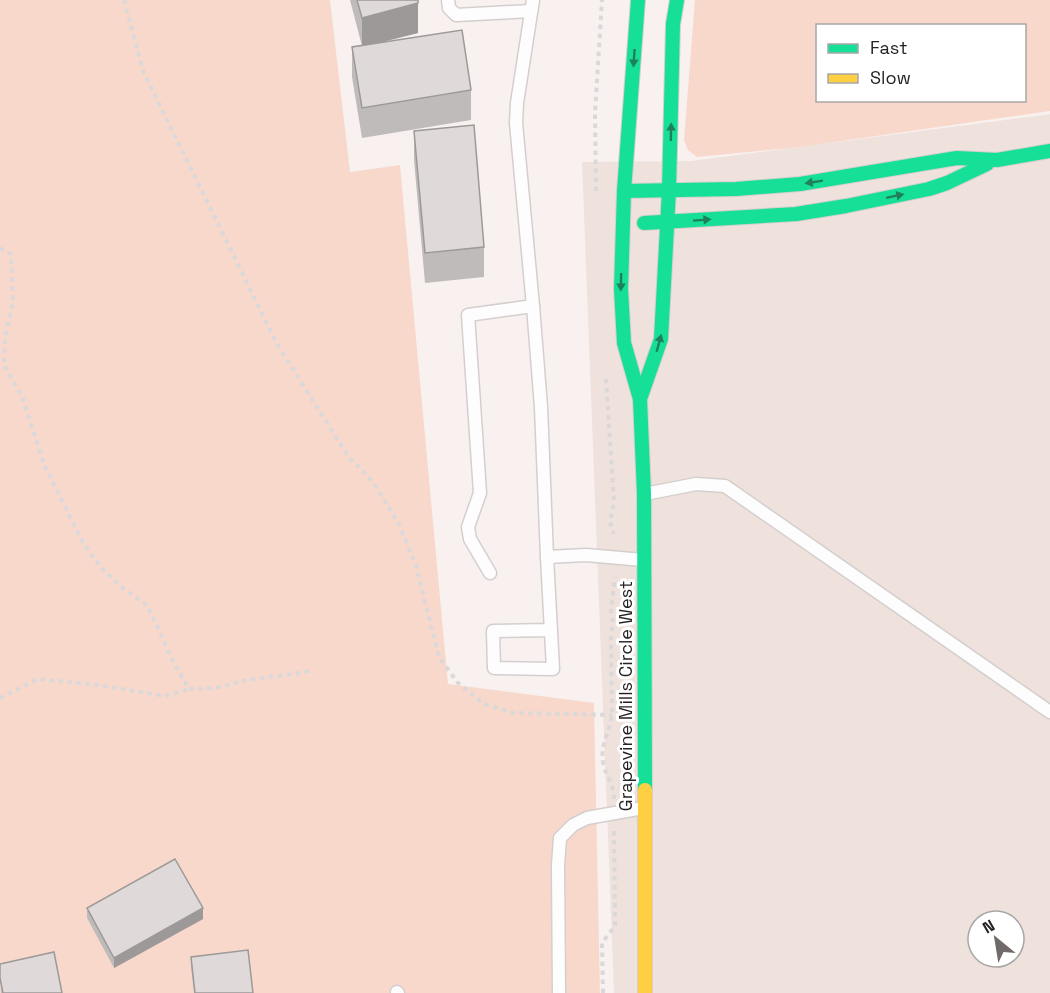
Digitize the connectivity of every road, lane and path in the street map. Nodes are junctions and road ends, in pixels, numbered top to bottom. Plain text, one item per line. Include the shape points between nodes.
1 (124, 0) edge
2 (448, 0) edge
3 (638, 0) edge
4 (676, 0) edge
5 (532, 6) edge
6 (1050, 151) edge
7 (997, 160) junction
8 (669, 190) junction
9 (624, 191) junction
10 (667, 222) junction
11 (623, 223) junction
12 (0, 248) edge
13 (533, 306) junction
14 (640, 399) junction
15 (644, 494) junction
16 (547, 557) junction
17 (644, 560) junction
18 (490, 573) dead end
19 (615, 577) dead end
20 (550, 630) junction
21 (313, 670) dead end
22 (189, 689) junction
23 (0, 698) edge
24 (1050, 712) edge
25 (612, 715) junction
26 (644, 808) junction
27 (614, 813) junction
28 (559, 993) edge
29 (603, 993) edge
30 (645, 993) edge

1 - 25 path via 143,71 277,344 348,456 373,482 399,524 416,566 439,657 458,683 484,704 514,713
2 - 5 lane via 456,15
3 -> 9 street, Grapevine Mills Circle West
8 -> 4 street, Grapevine Mills Circle West
5 - 13 lane via 516,123
6 - 7 street
7 -> 8 street via 957,158 800,184
10 -> 7 street via 796,214 846,206 947,183
8 - 9 street
8 - 10 street, Grapevine Mills Circle West
9 - 11 street, Grapevine Mills Circle West
10 - 11 street
14 -> 10 street, Grapevine Mills Circle West via 661,339
11 -> 14 street, Grapevine Mills Circle West via 624,343
12 - 22 path via 11,254 13,276 4,365 22,396 45,467 83,543 102,569 147,605
13 - 16 lane
13 - 18 lane via 468,315 480,494 468,527
14 - 15 street, Grapevine Mills Circle West
15 - 17 street, Grapevine Mills Circle West
15 - 24 lane via 696,484 725,486
16 - 17 lane via 586,555
16 - 20 lane
17 - 26 street, Grapevine Mills Circle West
19 - 25 path via 611,609
20 - 20 lane via 553,669 494,668 493,631
21 - 22 path via 216,688
22 - 23 path via 165,696 38,680
25 - 27 path via 611,728 603,742 603,763 614,787
26 - 27 lane
26 - 30 street, Grapevine Mills Circle West
27 - 28 lane via 587,818 560,838
27 - 29 path via 615,926 602,943

